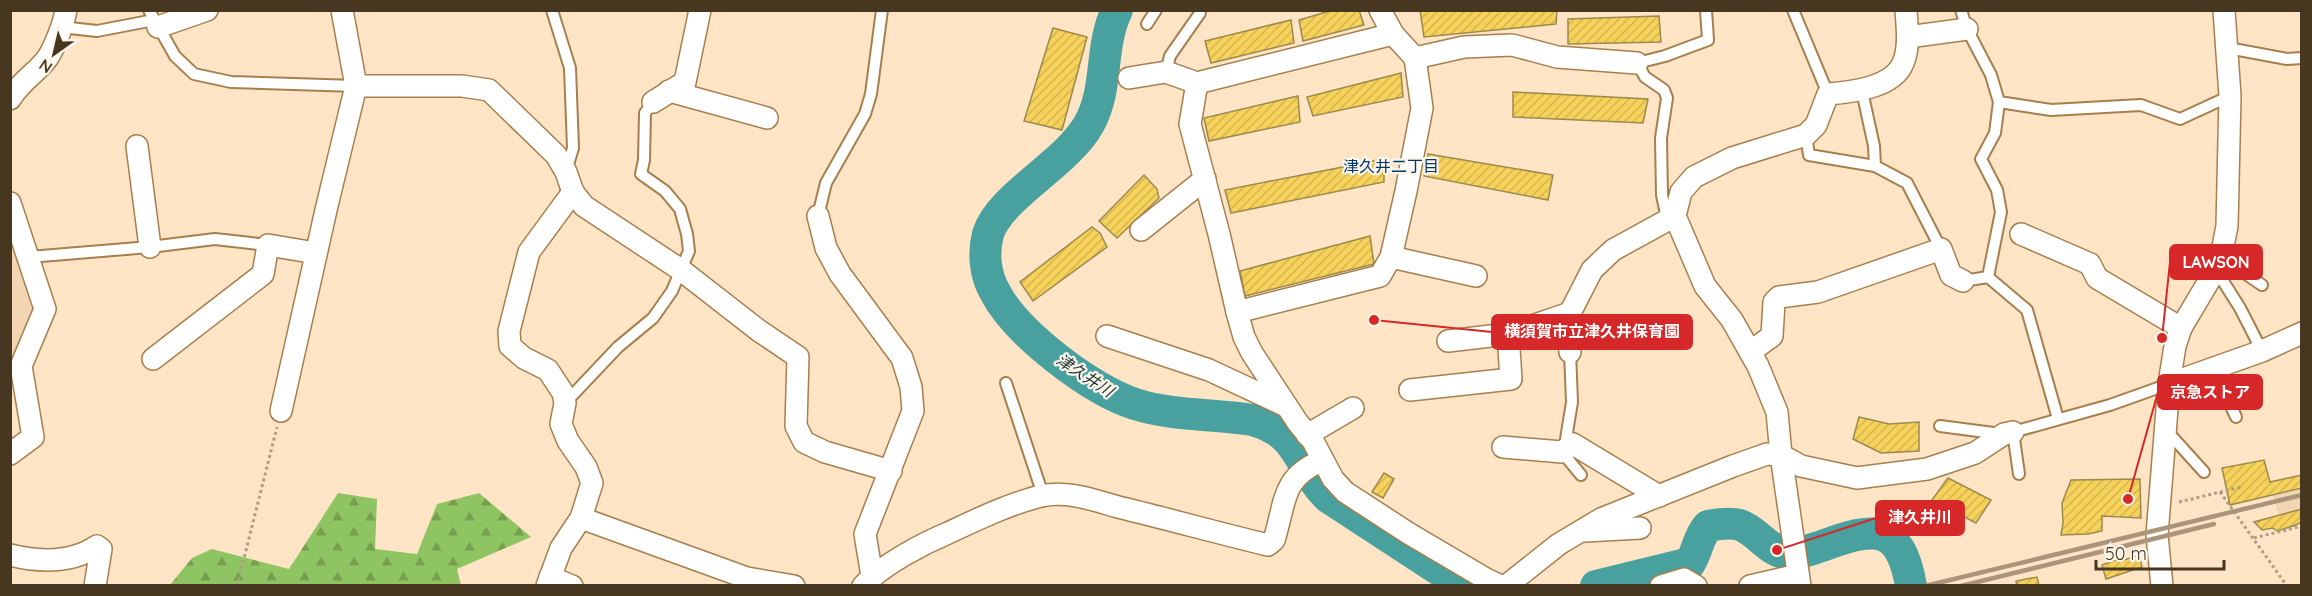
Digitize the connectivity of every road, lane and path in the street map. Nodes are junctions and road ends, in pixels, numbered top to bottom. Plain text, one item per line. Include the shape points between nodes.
1 (207, 10) edge
2 (342, 10) edge
3 (552, 10) edge
4 (700, 10) edge
5 (882, 10) edge
6 (1156, 10) edge
7 (1200, 10) edge
8 (1380, 10) edge
9 (1706, 10) edge
10 (1793, 10) edge
11 (1906, 10) edge
12 (2224, 10) edge
13 (63, 19) edge
14 (154, 19) edge
15 (1964, 20) edge
16 (1147, 24) dead end
17 (1393, 34) junction
18 (1908, 37) junction
19 (2228, 48) junction
20 (1415, 58) junction
21 (2301, 58) edge
22 (1637, 63) junction
23 (1166, 72) junction
24 (1129, 78) dead end
25 (1197, 83) junction
26 (356, 86) junction
27 (1862, 91) junction
28 (1828, 94) junction
29 (2230, 96) junction
30 (661, 97) junction
31 (10, 99) edge
32 (1999, 102) junction
33 (767, 118) dead end
34 (1806, 135) junction
35 (137, 146) dead end
36 (1875, 166) junction
37 (566, 172) junction
38 (1204, 179) junction
39 (573, 192) junction
40 (10, 203) edge
41 (819, 216) joint
42 (1671, 217) junction
43 (1141, 230) dead end
44 (2021, 234) dead end
45 (268, 245) junction
46 (150, 247) junction
47 (1941, 249) junction
48 (316, 253) junction
49 (29, 257) junction
50 (1390, 257) junction
51 (2218, 263) junction
52 (681, 270) junction
53 (1476, 276) dead end
54 (1988, 277) junction
55 (1964, 281) joint
56 (2262, 285) dead end
57 (1237, 312) junction
58 (1570, 313) junction
59 (2181, 328) junction
60 (2301, 333) edge
61 (1508, 334) junction
62 (1107, 336) dead end
63 (1448, 341) dead end
64 (2262, 351) junction
65 (1570, 352) joint
66 (1750, 352) junction
67 (153, 359) dead end
68 (2214, 369) junction
69 (1006, 383) dead end
70 (2169, 384) junction
71 (1410, 390) dead end
72 (565, 403) junction
73 (1286, 406) junction
74 (1353, 408) dead end
75 (281, 409) joint
76 (2236, 417) dead end
77 (2058, 419) junction
78 (1940, 426) dead end
79 (2166, 430) junction
80 (2008, 433) junction
81 (1307, 435) junction
82 (1503, 447) dead end
83 (1567, 448) junction
84 (10, 454) edge
85 (1781, 455) junction
86 (1312, 466) junction
87 (891, 471) junction
88 (2204, 472) dead end
89 (2019, 474) dead end
90 (1581, 475) dead end
91 (2241, 487) dead end
92 (2220, 492) junction
93 (1043, 495) junction
94 (1659, 496) junction
95 (2160, 507) junction
96 (581, 518) junction
97 (2301, 526) edge
98 (1640, 528) dead end
99 (1577, 532) junction
100 (2253, 538) junction
101 (10, 555) edge
102 (1797, 566) edge
103 (549, 581) edge
104 (868, 581) edge
105 (746, 582) edge
106 (95, 585) edge
107 (237, 585) edge
108 (572, 585) edge
109 (794, 585) edge
110 (1501, 585) edge
111 (1506, 585) edge
112 (1660, 585) edge
113 (1696, 585) edge
114 (1750, 585) edge
115 (2162, 585) edge
116 (2288, 585) edge

1 - 14 street
2 - 26 street
3 - 37 lane via 570,68 573,148
4 - 30 street via 685,82
5 - 41 lane via 865,114 826,183
6 - 16 lane
7 - 23 lane via 1170,56
8 - 17 street
9 - 22 lane via 1708,40
10 - 28 lane
11 - 18 street
12 - 19 street
13 - 14 lane via 97,31
13 - 31 street via 47,59
14 - 26 lane via 175,56 194,74 231,82
15 - 18 street
15 - 32 lane via 1991,75
17 - 20 street
17 - 25 street
18 - 27 street via 1904,62 1898,72
19 - 21 lane
19 - 29 street
20 - 22 street via 1464,47 1512,45 1557,57
20 - 50 street via 1422,108
22 - 42 lane via 1645,78 1664,90 1667,98 1661,138 1662,195
23 - 24 street
23 - 25 street
25 - 38 street via 1190,124
26 - 37 street via 462,86 489,90 537,134
26 - 48 street
27 - 28 street
27 - 36 lane
28 - 34 street via 1816,125
29 - 32 lane via 2180,119 2141,105 2051,110
29 - 51 street via 2227,226
30 - 33 street
30 - 52 lane via 645,114 641,174 665,190 680,209 689,251
32 - 54 lane via 1995,133 1981,159 1997,190 2001,212
34 - 36 lane via 1809,155
34 - 42 street via 1732,158 1694,177 1681,192
35 - 46 street
36 - 47 lane via 1907,183
37 - 39 street
38 - 43 street
38 - 57 street
39 - 52 street via 584,206
39 - 72 street via 529,252 509,332 510,345 524,358 548,370
40 - 49 street
41 - 87 street via 826,248 840,274 902,358 911,387 913,411
42 - 58 street via 1613,249 1592,270
42 - 66 street via 1705,286 1732,320
44 - 59 street via 2090,264 2097,278
45 - 46 lane via 215,239
45 - 48 street
45 - 67 street via 263,274
46 - 49 lane
47 - 55 street via 1951,275
47 - 66 street via 1818,292 1779,297 1774,302 1772,336
48 - 75 street
49 - 84 street via 45,309 21,366 33,437
50 - 53 street
50 - 57 street via 1380,276
51 - 56 lane
51 - 59 street
51 - 64 lane
52 - 72 lane via 653,318 618,347
52 - 87 street via 798,357 796,426 804,442
54 - 55 lane
54 - 77 lane via 2027,310
57 - 73 street via 1252,353
58 - 61 street
58 - 65 street
59 - 70 street
60 - 64 street
61 - 63 street
61 - 71 street via 1511,379
62 - 73 street via 1209,370
64 - 68 street
65 - 83 lane via 1572,402
66 - 85 street via 1777,412
68 - 70 street
68 - 76 lane
69 - 93 lane
70 - 77 lane
70 - 79 street
72 - 96 street via 561,424 592,483
73 - 81 street
74 - 81 street
75 - 107 path
77 - 80 lane
78 - 80 lane
79 - 88 lane
79 - 95 street
80 - 85 street via 1975,453 1927,469 1857,478 1801,466
80 - 89 lane
81 - 86 street via 1313,441
82 - 83 street
83 - 90 lane
83 - 94 street
85 - 94 street via 1767,454
85 - 102 street
86 - 93 street via 1290,485 1274,540 1268,545 1079,495
86 - 110 street via 1357,502
87 - 104 street via 865,534
91 - 92 path
92 - 95 path
92 - 100 path
93 - 104 street via 923,544
94 - 99 street
95 - 115 street via 2157,535
96 - 103 street via 561,548
96 - 105 street
97 - 100 path
98 - 99 street
99 - 111 street
100 - 116 path
101 - 106 street via 33,560 66,558 84,555 97,546 101,549
102 - 114 street
103 - 108 street
105 - 109 street
112 - 113 street via 1684,579

